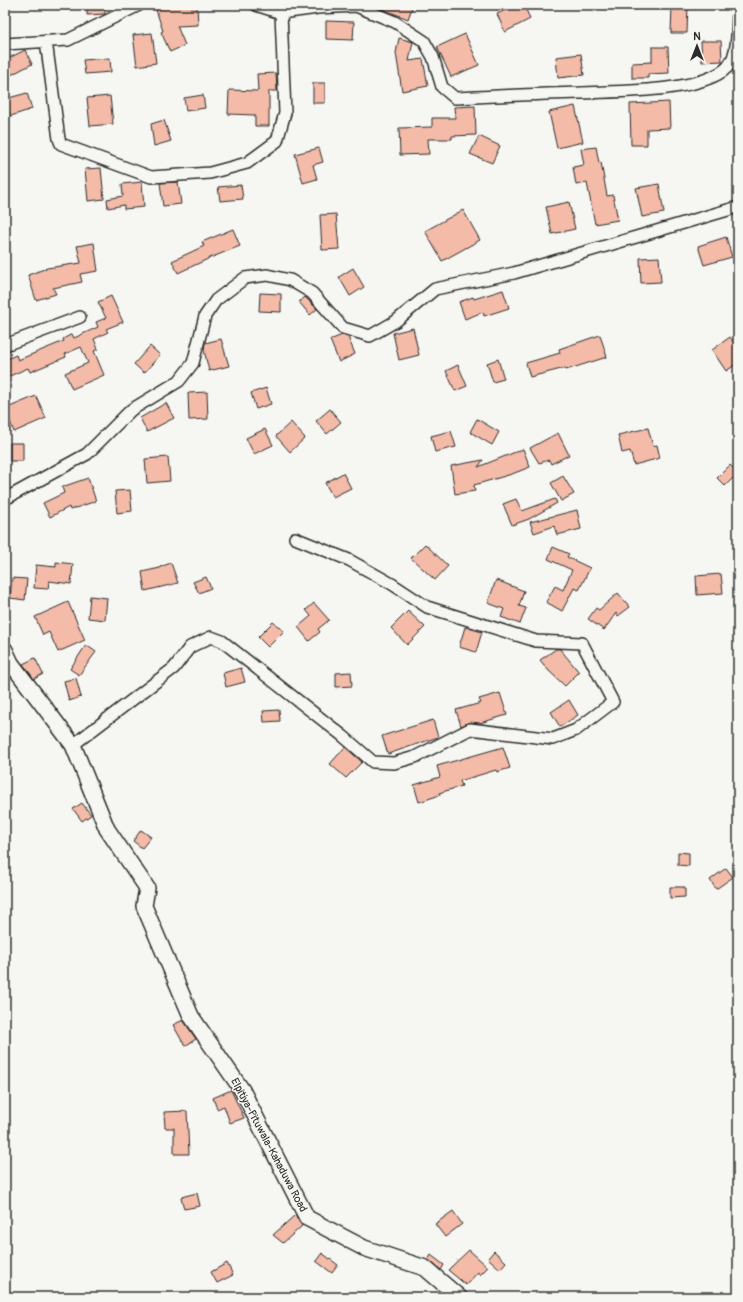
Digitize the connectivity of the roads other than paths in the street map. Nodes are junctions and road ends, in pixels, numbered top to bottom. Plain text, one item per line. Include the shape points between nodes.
1 (139, 5) edge
2 (256, 5) edge
3 (738, 5) edge
4 (318, 6) edge
5 (738, 11) edge
6 (280, 13) junction
7 (738, 14) edge
8 (46, 41) junction
9 (5, 44) edge
10 (738, 206) edge
11 (80, 317) dead end
12 (5, 345) edge
13 (5, 499) edge
14 (294, 538) dead end
15 (5, 650) edge
16 (73, 746) junction
17 (459, 1297) edge

1 - 8 street via 68,40
2 - 6 street
3 - 5 street
4 - 6 street
4 - 7 street via 356,6 395,22 424,41 434,57 442,87 455,98 662,89 706,79 723,71 730,62 736,43
6 - 8 street via 285,113 277,140 247,163 210,173 151,177 61,144 58,139
8 - 9 street
10 - 13 street via 514,273 435,289 396,321 370,336 343,328 312,293 290,280 268,275 245,278 216,300 205,316 193,363 180,382 131,410 86,454
11 - 12 street
14 - 16 street via 349,560 427,607 536,641 582,643 613,702 576,730 553,739 470,729 416,757 394,764 374,762 228,645 211,637 190,647 174,668
15 - 16 street, Elpitiya-Pituwala-Kahaduwa Road via 11,663
16 - 17 street, Elpitiya-Pituwala-Kahaduwa Road via 107,829 146,888 144,906 191,1016 242,1090 307,1218 364,1248 425,1268

